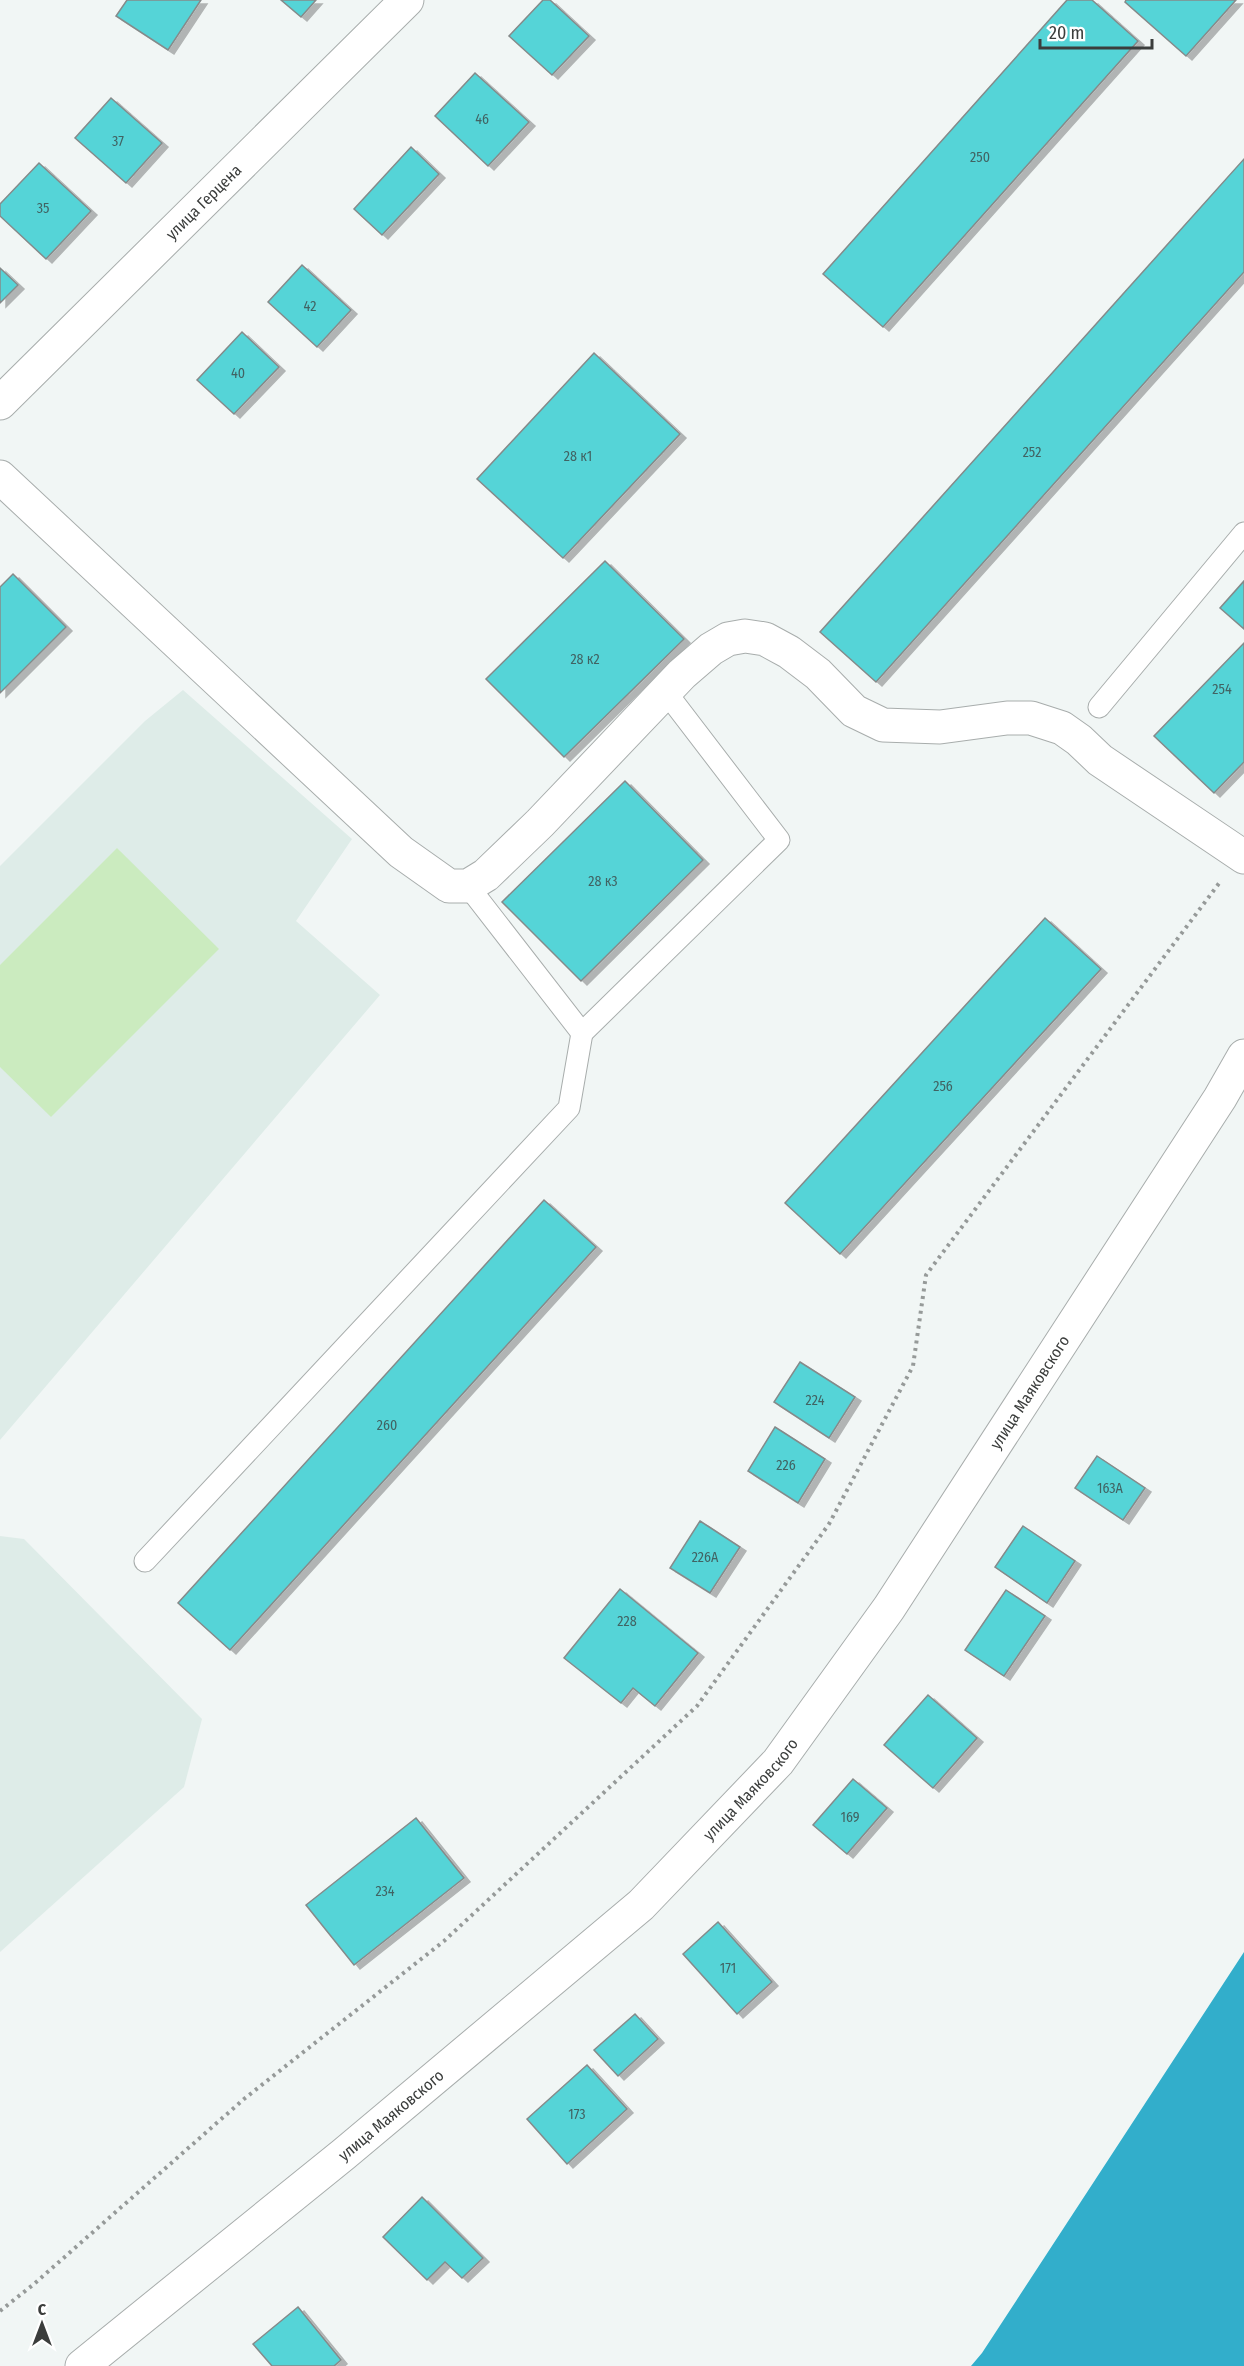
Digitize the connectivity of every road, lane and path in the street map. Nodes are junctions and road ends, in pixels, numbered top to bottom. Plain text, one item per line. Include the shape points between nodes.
1 (407, 0) edge
2 (0, 403) edge
3 (0, 477) edge
4 (1244, 533) edge
5 (666, 691) junction
6 (1100, 707) dead end
7 (1242, 856) edge
8 (468, 886) junction
9 (582, 1033) junction
10 (1244, 1056) edge
11 (145, 1561) dead end
12 (0, 2310) edge
13 (82, 2366) edge

1 - 2 street, улица Герцена
3 - 8 street via 401,852 449,886
4 - 6 lane
5 - 7 street via 711,649 728,639 765,639 818,674 854,711 883,725 940,727 1031,718 1062,728 1100,760
5 - 8 street via 540,823
5 - 9 lane via 779,840
7 - 12 path via 926,1275 913,1366 829,1524 697,1706 444,1941 244,2099
8 - 9 lane
9 - 11 lane via 569,1108
10 - 13 street, улица Маяковского via 889,1608 778,1761 641,1905 344,2154

